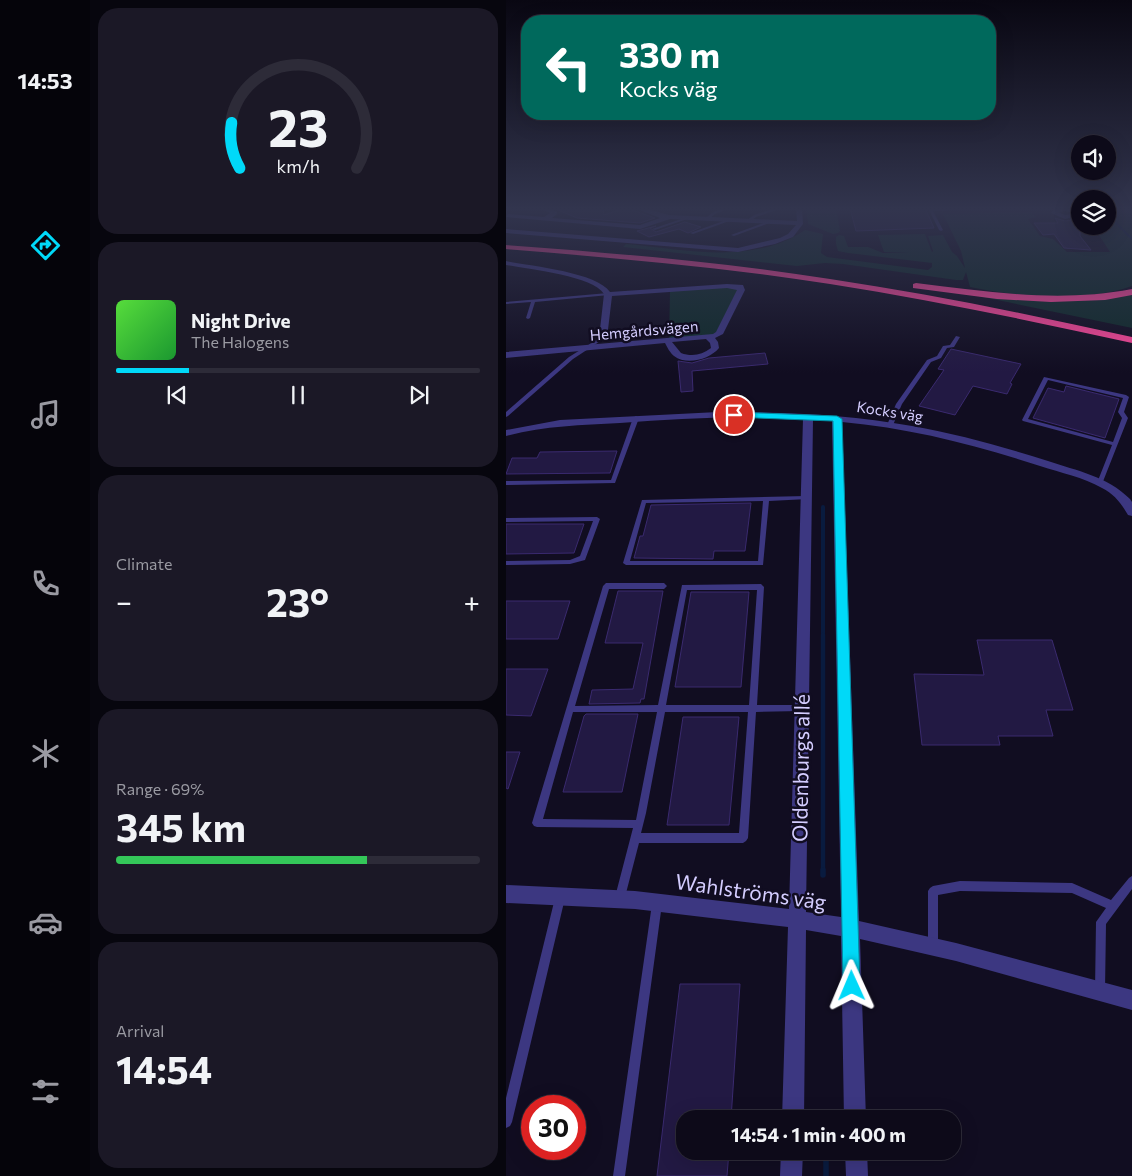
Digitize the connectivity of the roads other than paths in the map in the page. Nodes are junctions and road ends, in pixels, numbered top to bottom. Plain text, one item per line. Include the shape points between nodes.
1 (506, 263) edge
2 (691, 263) edge
3 (735, 263) edge
4 (865, 281) junction
5 (1132, 292) edge
6 (608, 294) junction
7 (533, 301) junction
8 (506, 303) edge
9 (528, 318) dead end
10 (1132, 333) edge
11 (958, 337) dead end
12 (603, 338) joint
13 (709, 338) junction
14 (1132, 340) edge
15 (668, 342) junction
16 (583, 350) junction
17 (506, 356) edge
18 (506, 416) edge
19 (808, 417) junction
20 (636, 418) junction
21 (837, 419) junction
22 (890, 425) junction
23 (506, 433) edge
24 (1115, 444) junction
25 (506, 483) edge
26 (1100, 483) junction
27 (806, 498) junction
28 (766, 499) junction
29 (1132, 512) edge
30 (506, 520) edge
31 (506, 563) edge
32 (664, 586) dead end
33 (570, 708) junction
34 (661, 708) junction
35 (752, 708) junction
36 (801, 708) junction
37 (639, 824) junction
38 (635, 838) junction
39 (1132, 880) edge
40 (506, 894) edge
41 (561, 895) junction
42 (620, 898) junction
43 (658, 901) junction
44 (1113, 906) junction
45 (797, 920) junction
46 (850, 928) junction
47 (933, 947) junction
48 (1100, 991) junction
49 (1132, 1000) edge
50 (793, 1110) edge
51 (855, 1110) edge
52 (506, 1122) edge
53 (792, 1160) edge
54 (856, 1160) edge
55 (619, 1176) edge
56 (791, 1176) edge
57 (857, 1176) edge

1 - 6 street via 588,279
2 - 14 highway via 964,304
3 - 4 highway
4 - 5 highway via 1033,299 1081,300
4 - 10 highway via 1043,313
6 - 7 lane
6 - 12 street, Hemgårdsvägen
6 - 13 street, Hemgårdsvägen via 740,287 719,334
7 - 8 lane
7 - 9 lane
11 - 22 lane via 952,346 945,347 939,357 930,361 899,404
12 - 16 lane
13 - 15 street, Hemgårdsvägen
13 - 15 street via 715,348 701,356 680,356
15 - 16 street, Hemgårdsvägen
16 - 17 street, Hemgårdsvägen
16 - 18 lane
19 - 20 street, Kocks väg via 720,415
19 - 21 street, Kocks väg
19 - 27 street, Oldenburgs allé
20 - 23 street, Kocks väg via 545,425
20 - 25 lane via 613,482
21 - 22 street, Kocks väg
21 - 46 street
22 - 26 street, Kocks väg via 975,442
24 - 24 lane via 1025,420 1046,378 1126,397 1121,412 1125,418
24 - 26 lane
26 - 29 street, Kocks väg via 1121,496
27 - 28 lane
27 - 36 street, Oldenburgs allé
28 - 28 lane via 644,501 626,563 761,564
30 - 31 lane via 597,519 583,558 570,562
32 - 33 lane via 606,586
33 - 34 lane
33 - 37 lane via 537,823
34 - 35 lane
34 - 35 lane via 684,586 761,587
34 - 37 lane
35 - 36 lane
35 - 38 lane via 743,838
36 - 45 street, Oldenburgs allé
37 - 38 lane
38 - 42 lane
39 - 44 lane
40 - 41 street, Wahlströms väg
41 - 42 street, Wahlströms väg
41 - 52 lane
42 - 43 street, Wahlströms väg
43 - 45 street, Wahlströms väg
43 - 55 lane
44 - 47 lane via 1072,888 960,886 933,891
44 - 48 lane via 1101,922
45 - 46 street, Wahlströms väg
45 - 50 street, Oldenburgs allé
46 - 47 street, Wahlströms väg
46 - 51 street
47 - 48 street, Wahlströms väg
48 - 49 street, Wahlströms väg
53 - 56 street
54 - 57 street

